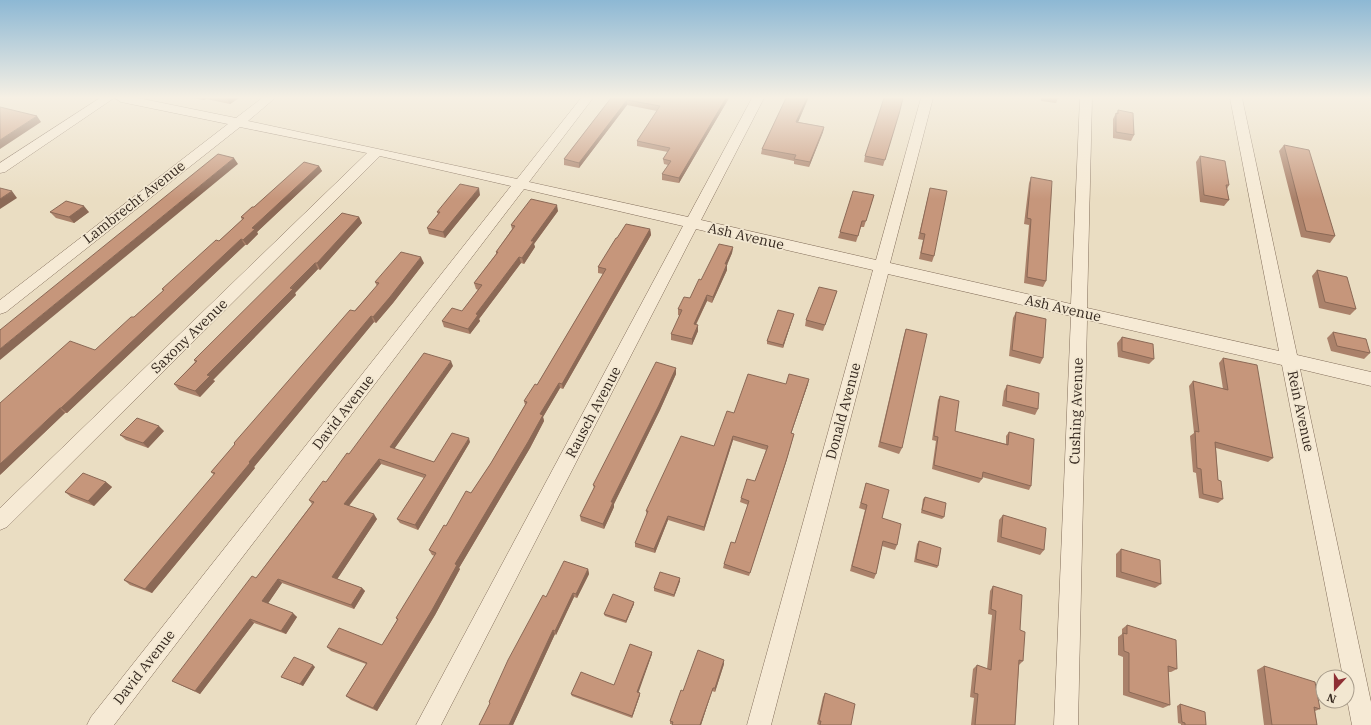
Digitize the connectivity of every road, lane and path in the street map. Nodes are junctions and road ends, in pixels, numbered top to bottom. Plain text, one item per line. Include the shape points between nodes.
1 (57, 132) edge
2 (226, 132) edge
3 (281, 132) edge
4 (561, 132) edge
5 (740, 132) edge
6 (919, 132) edge
7 (1085, 132) edge
8 (1243, 132) edge
9 (377, 151) junction
10 (0, 169) edge
11 (521, 184) junction
12 (692, 224) junction
13 (882, 267) junction
14 (0, 308) edge
15 (1080, 311) junction
16 (1290, 360) junction
17 (1371, 378) edge
18 (0, 521) edge
19 (99, 725) edge
20 (428, 725) edge
21 (760, 725) edge
22 (1066, 725) edge
23 (1364, 725) edge

1 - 10 street
2 - 14 street, Lambrecht Avenue
3 - 9 street, Ash Avenue
4 - 11 street, David Avenue
5 - 12 street, Rausch Avenue
6 - 13 street, Donald Avenue
7 - 15 street, Cushing Avenue
8 - 16 street, Rein Avenue
9 - 11 street, Ash Avenue
9 - 18 street, Saxony Avenue
11 - 12 street, Ash Avenue
11 - 19 street, David Avenue
12 - 13 street, Ash Avenue
12 - 20 street, Rausch Avenue
13 - 15 street, Ash Avenue
13 - 21 street, Donald Avenue
15 - 16 street, Ash Avenue
15 - 22 street, Cushing Avenue
16 - 17 street, Ash Avenue
16 - 23 street, Rein Avenue

